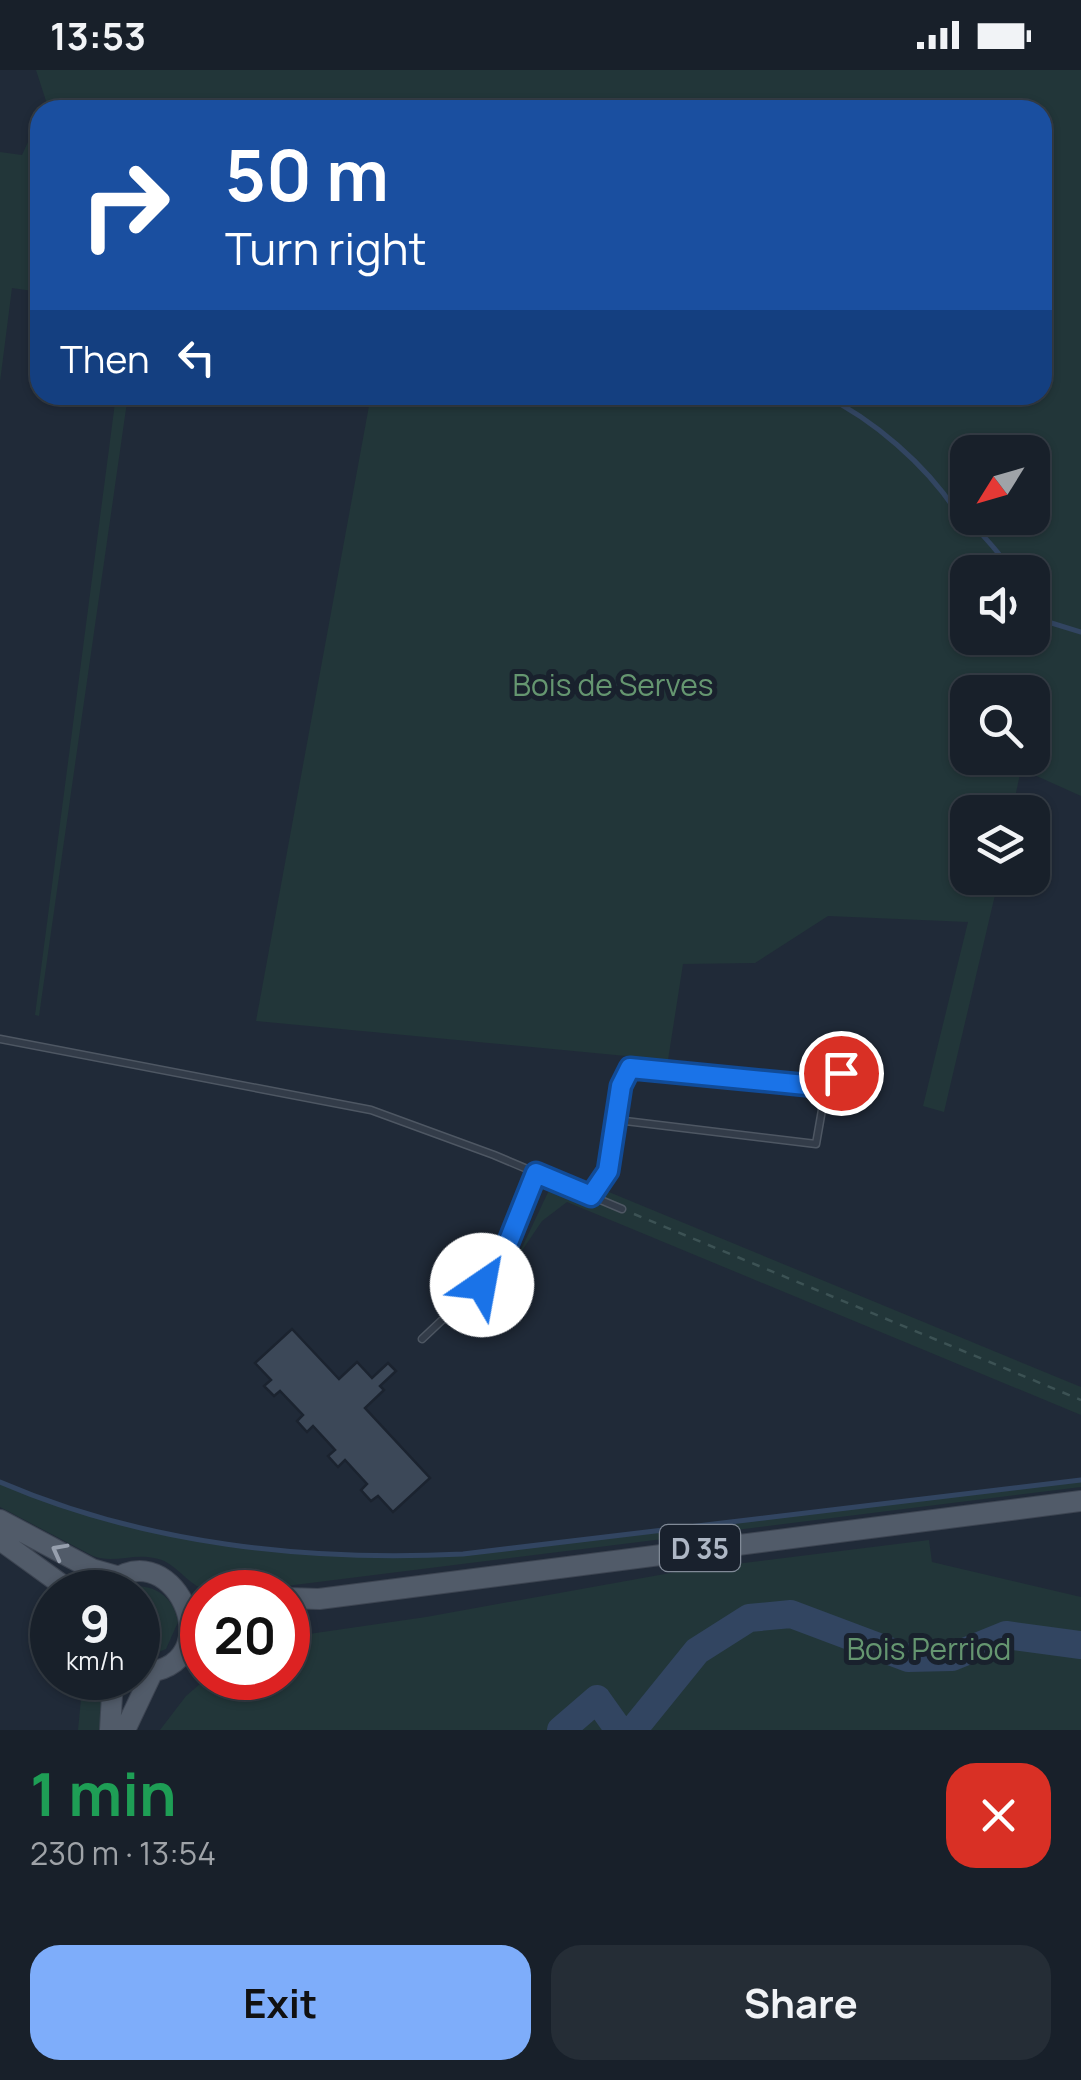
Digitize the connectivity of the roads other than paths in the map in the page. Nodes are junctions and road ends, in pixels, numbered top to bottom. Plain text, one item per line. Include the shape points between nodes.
1 (0, 1039) edge
2 (841, 1073) dead end
3 (826, 1087) junction
4 (617, 1120) junction
5 (536, 1173) junction
6 (591, 1196) junction
7 (622, 1209) road end
8 (422, 1340) dead end
9 (1081, 1500) edge
10 (0, 1520) edge
11 (0, 1540) edge
12 (42, 1570) edge
13 (96, 1570) edge
14 (160, 1578) edge
15 (180, 1592) edge
16 (310, 1599) edge
17 (320, 1599) junction
18 (310, 1602) edge
19 (112, 1700) edge
20 (136, 1700) edge
21 (110, 1730) edge
22 (125, 1730) edge

1 - 5 lane via 326,1098 420,1126
2 - 3 lane
3 - 4 lane via 630,1068
3 - 4 lane via 816,1144
4 - 6 lane via 608,1171
5 - 6 lane
5 - 8 lane via 494,1271
6 - 7 lane
9 - 17 main road, D 35
13 -> 10 main road
11 - 12 main road
14 - 15 main road
16 - 17 main road, D 35
17 - 18 main road, D 35
19 - 21 main road
20 - 22 main road

